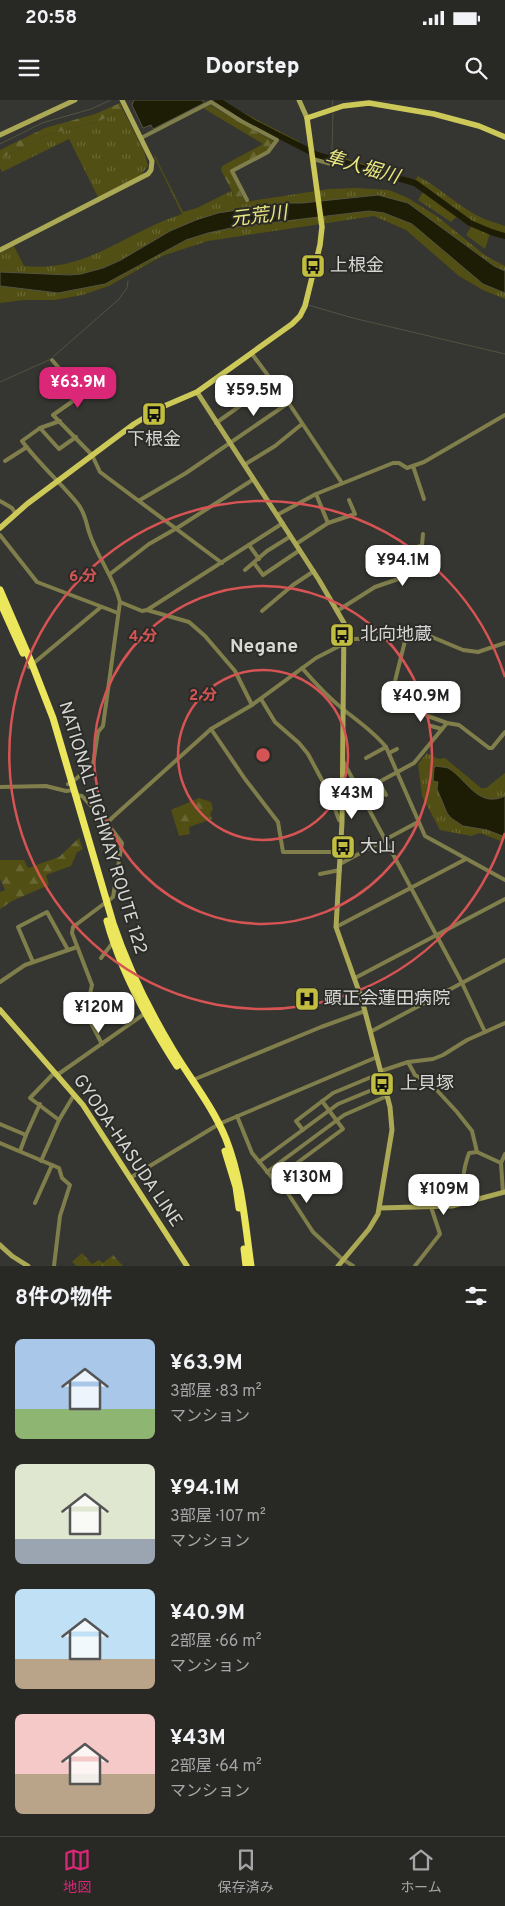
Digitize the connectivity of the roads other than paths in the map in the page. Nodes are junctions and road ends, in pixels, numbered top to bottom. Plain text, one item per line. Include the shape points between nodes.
1 (76, 100) edge
2 (122, 100) edge
3 (299, 100) edge
4 (394, 103) edge
5 (307, 118) junction
6 (0, 135) edge
7 (505, 137) edge
8 (141, 138) junction
9 (313, 158) junction
10 (331, 164) dead end
11 (247, 200) dead end
12 (0, 250) edge
13 (252, 354) junction
14 (52, 360) dead end
15 (272, 383) junction
16 (196, 392) junction
17 (287, 404) junction
18 (505, 415) edge
19 (60, 421) junction
20 (216, 423) junction
21 (302, 424) junction
22 (40, 428) junction
23 (76, 437) junction
24 (230, 444) junction
25 (26, 447) junction
26 (92, 456) junction
27 (5, 461) dead end
28 (244, 465) junction
29 (413, 466) junction
30 (254, 480) junction
31 (57, 482) junction
32 (342, 483) junction
33 (316, 494) junction
34 (424, 499) dead end
35 (140, 500) junction
36 (349, 500) dead end
37 (0, 501) edge
38 (16, 514) junction
39 (277, 515) junction
40 (283, 523) junction
41 (328, 523) junction
42 (0, 528) edge
43 (177, 528) junction
44 (422, 534) dead end
45 (0, 535) edge
46 (291, 536) junction
47 (296, 544) junction
48 (248, 545) junction
49 (300, 550) junction
50 (259, 559) junction
51 (254, 563) junction
52 (222, 564) junction
53 (245, 570) dead end
54 (314, 571) junction
55 (110, 574) junction
56 (0, 590) edge
57 (0, 602) edge
58 (120, 602) junction
59 (101, 607) junction
60 (147, 610) junction
61 (2, 611) edge
62 (262, 611) dead end
63 (338, 611) junction
64 (118, 613) junction
65 (344, 623) junction
66 (406, 637) junction
67 (353, 639) junction
68 (505, 642) edge
69 (344, 644) junction
70 (31, 665) junction
71 (302, 668) junction
72 (261, 699) junction
73 (252, 705) junction
74 (344, 710) junction
75 (447, 723) junction
76 (431, 726) dead end
77 (211, 729) junction
78 (442, 730) junction
79 (505, 732) edge
80 (386, 747) junction
81 (397, 750) dead end
82 (388, 753) junction
83 (366, 758) dead end
84 (343, 760) junction
85 (397, 772) junction
86 (379, 782) junction
87 (0, 787) edge
88 (72, 788) junction
89 (361, 792) junction
90 (386, 795) dead end
91 (342, 802) junction
92 (342, 822) junction
93 (418, 822) junction
94 (107, 823) junction
95 (386, 840) junction
96 (341, 852) junction
97 (466, 859) junction
98 (340, 867) junction
99 (320, 874) dead end
100 (505, 880) edge
101 (411, 888) junction
102 (505, 899) edge
103 (104, 904) junction
104 (336, 926) junction
105 (436, 935) junction
106 (114, 941) junction
107 (77, 947) junction
108 (68, 950) junction
109 (101, 958) dead end
110 (505, 960) edge
111 (33, 962) junction
112 (355, 978) junction
113 (0, 982) edge
114 (462, 983) junction
115 (0, 1010) edge
116 (365, 1011) junction
117 (148, 1012) junction
118 (505, 1024) edge
119 (370, 1032) junction
120 (485, 1032) junction
121 (102, 1044) junction
122 (377, 1057) junction
123 (408, 1062) junction
124 (381, 1072) junction
125 (56, 1074) junction
126 (192, 1080) junction
127 (384, 1085) junction
128 (74, 1095) junction
129 (387, 1096) junction
130 (322, 1101) junction
131 (40, 1104) junction
132 (329, 1110) junction
133 (237, 1116) junction
134 (59, 1120) junction
135 (336, 1120) junction
136 (0, 1124) edge
137 (217, 1125) junction
138 (303, 1130) junction
139 (26, 1134) junction
140 (0, 1143) edge
141 (20, 1151) junction
142 (477, 1152) junction
143 (505, 1154) edge
144 (41, 1160) junction
145 (259, 1162) junction
146 (501, 1164) junction
147 (52, 1165) junction
148 (267, 1172) junction
149 (130, 1178) junction
150 (274, 1180) junction
151 (504, 1192) edge
152 (35, 1203) dead end
153 (467, 1203) junction
154 (431, 1207) junction
155 (380, 1208) junction
156 (0, 1245) edge
157 (344, 1259) junction
158 (28, 1266) edge
159 (54, 1266) edge
160 (187, 1266) edge
161 (246, 1266) edge
162 (251, 1266) edge
163 (338, 1266) edge
164 (353, 1266) edge
165 (415, 1266) edge

1 - 6 street
2 - 8 street
3 - 5 street
4 - 5 main road via 354,104
4 - 7 main road via 461,120
5 - 9 main road
8 - 11 street via 211,102 278,140 268,152 232,171
8 - 12 street via 152,161 151,170 144,178
9 - 10 street
9 - 13 main road via 322,223 320,245 303,311 292,324
13 - 15 street
13 - 16 main road
14 - 19 street via 72,383 67,391 72,402 54,415
15 - 17 street
15 - 20 street
16 - 20 street
16 - 26 main road via 143,418
17 - 21 street
17 - 24 street
18 - 29 street
19 - 22 street
19 - 23 street
20 - 24 street
21 - 28 street
21 - 32 street
22 - 23 street via 59,449
22 - 25 street via 22,441
23 - 26 street
24 - 28 street
24 - 35 street
25 - 27 street
25 - 31 street
26 - 31 main road
26 - 35 street via 100,472
28 - 30 street
29 - 32 street via 407,468 399,463 393,464
29 - 34 street
30 - 39 street
30 - 43 street
31 - 38 main road
31 - 55 street via 85,515 89,533
32 - 33 street
33 - 39 street
33 - 41 street
35 - 43 street
36 - 41 street via 355,514
37 - 38 street
38 - 42 main road
39 - 40 street
40 - 46 street
40 - 48 street
41 - 47 street
43 - 52 street
43 - 55 street
44 - 63 street via 422,545 409,550 412,569 407,576 375,587
45 - 59 street via 37,582
46 - 47 street
46 - 50 street
47 - 49 street
48 - 50 street
48 - 52 street
49 - 51 street via 263,575
49 - 54 street
50 - 51 street
51 - 53 street
52 - 60 street
54 - 62 street
54 - 63 street
55 - 58 street
56 - 70 highway, NATIONAL HIGHWAY ROUTE 122
57 - 61 highway, NATIONAL HIGHWAY ROUTE 122
58 - 60 street
58 - 64 street
59 - 64 street
59 - 70 street
60 - 73 street via 189,622 205,636 235,671
61 - 70 highway, NATIONAL HIGHWAY ROUTE 122
63 - 65 street
64 - 88 street via 103,726 98,732 94,764
65 - 67 street
65 - 69 street
66 - 67 street
66 - 68 street via 432,637 478,652
66 - 75 street via 392,692 428,716
67 - 69 street
69 - 71 street
69 - 74 street
70 - 88 highway, NATIONAL HIGHWAY ROUTE 122
71 - 72 street
71 - 74 street
72 - 73 street
72 - 92 street via 275,722 308,754
73 - 77 street
74 - 80 street
74 - 84 street
75 - 78 street
75 - 79 street via 459,725 489,748
76 - 78 street
77 - 94 street
77 - 96 street via 278,822 283,852
78 - 85 street via 414,764
80 - 82 street
80 - 83 street
81 - 82 street
82 - 85 street
84 - 89 street
84 - 91 street
85 - 86 street
85 - 93 street
86 - 89 street
86 - 90 street
87 - 88 street
88 - 94 street
88 - 103 highway, NATIONAL HIGHWAY ROUTE 122
89 - 91 street
89 - 95 street
91 - 92 street
92 - 96 street
93 - 95 street
93 - 97 street via 425,836
94 - 103 street via 122,843 113,897
95 - 98 street
95 - 101 street
96 - 98 street
97 - 100 street
97 - 101 street
98 - 99 street
98 - 104 street
101 - 104 street
101 - 105 street
102 - 105 street
103 - 106 highway, NATIONAL HIGHWAY ROUTE 122
103 - 107 street via 73,928
103 - 117 highway, NATIONAL HIGHWAY ROUTE 122
104 - 112 street
105 - 112 street
105 - 114 street
106 - 109 street
106 - 117 highway, NATIONAL HIGHWAY ROUTE 122 via 128,979
107 - 108 street
107 - 121 street via 92,985 87,1008
108 - 111 street
108 - 111 street via 47,912 18,927
110 - 114 street
111 - 113 street
112 - 116 street
114 - 119 street
114 - 120 street
115 - 125 main road, GYODA-HASUDA LINE
116 - 119 street
116 - 126 street
117 - 121 street
117 - 126 highway, NATIONAL HIGHWAY ROUTE 122
117 - 137 highway, NATIONAL HIGHWAY ROUTE 122
118 - 120 street
119 - 122 street
120 - 123 street via 433,1059
121 - 125 street
122 - 124 street
122 - 133 street
123 - 124 street
123 - 142 street via 416,1075 434,1086 472,1131
124 - 127 street
124 - 130 street
125 - 128 main road, GYODA-HASUDA LINE
125 - 131 street via 30,1098
126 - 137 highway, NATIONAL HIGHWAY ROUTE 122
127 - 129 street
127 - 132 street
128 - 134 street
128 - 149 main road, GYODA-HASUDA LINE
129 - 135 street
129 - 155 street via 392,1130
130 - 132 street
130 - 138 street via 296,1121
131 - 134 street
131 - 139 street
132 - 135 street
132 - 138 street
133 - 137 street
133 - 145 street
134 - 144 street
135 - 148 street
135 - 150 street via 343,1129
136 - 139 street
137 - 149 street
137 - 161 highway, NATIONAL HIGHWAY ROUTE 122 via 236,1187
137 - 162 highway, NATIONAL HIGHWAY ROUTE 122 via 234,1160
138 - 145 street
139 - 141 street
140 - 141 street
141 - 144 street
142 - 146 street
142 - 153 street via 469,1153 464,1167 462,1181
143 - 146 street
144 - 147 street
145 - 148 street
146 - 151 street
147 - 152 street
147 - 159 street via 59,1168 62,1178 70,1185 60,1216
148 - 150 street
149 - 160 main road, GYODA-HASUDA LINE
150 - 157 street via 287,1192 313,1232
151 - 153 street
153 - 154 street
154 - 155 street
154 - 165 street via 440,1234
155 - 157 street via 374,1221
156 - 158 street
157 - 163 street
157 - 164 street

